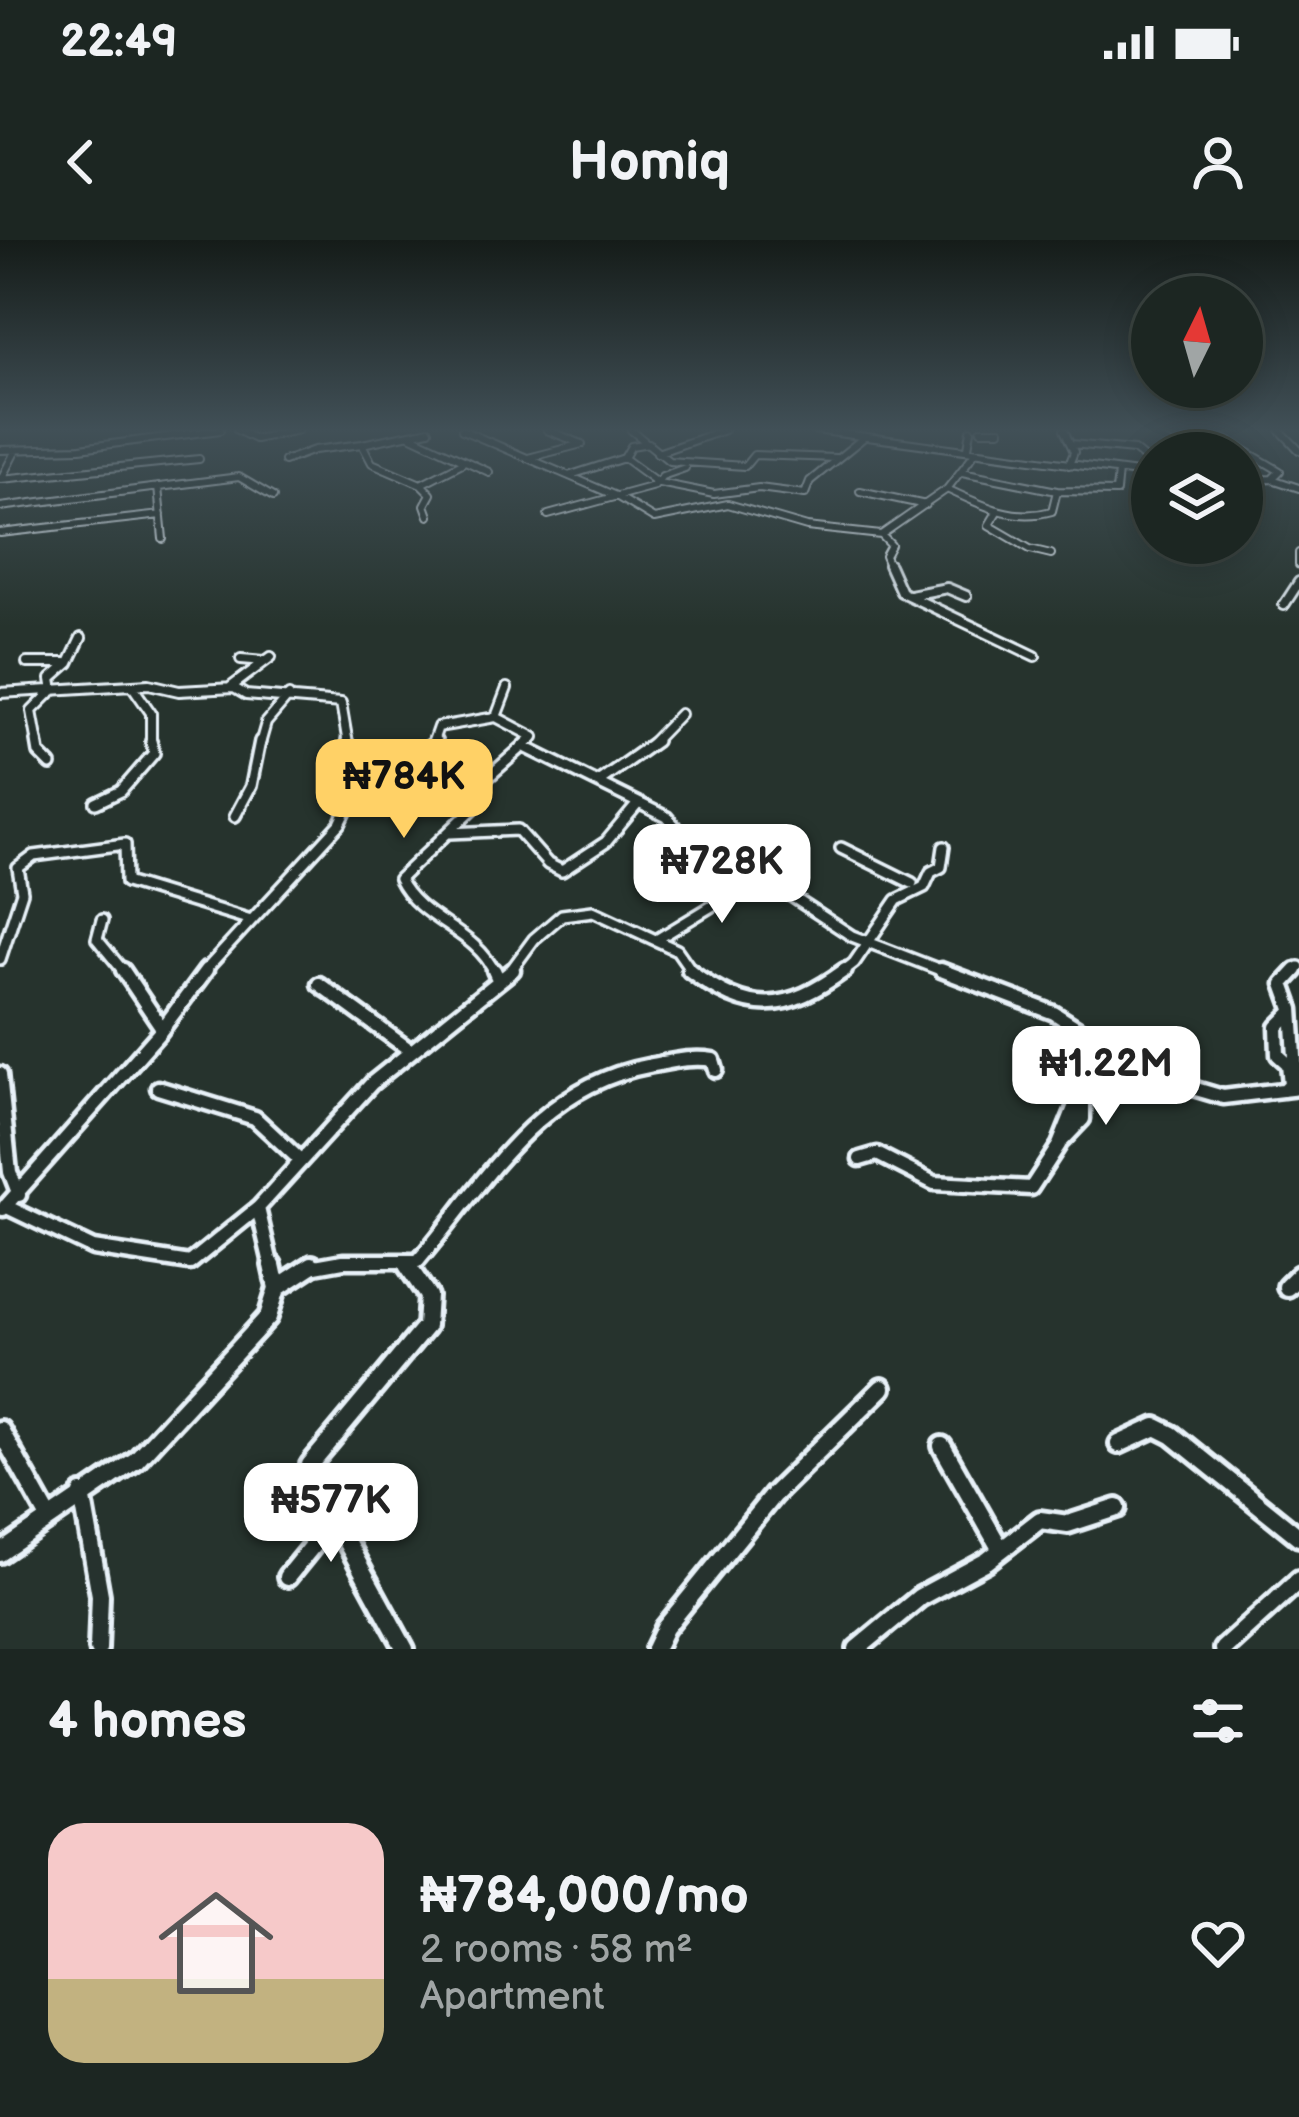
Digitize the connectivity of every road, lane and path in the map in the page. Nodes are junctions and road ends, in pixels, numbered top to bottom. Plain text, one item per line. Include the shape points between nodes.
1 (89, 496) edge
2 (159, 496) edge
3 (430, 496) edge
4 (616, 496) joint
5 (713, 496) edge
6 (885, 496) edge
7 (938, 496) edge
8 (963, 496) edge
9 (1057, 496) edge
10 (710, 505) junction
11 (926, 505) junction
12 (0, 507) edge
13 (998, 510) junction
14 (161, 515) junction
15 (548, 515) dead end
16 (429, 516) dead end
17 (0, 532) edge
18 (881, 535) junction
19 (163, 538) dead end
20 (1051, 554) dead end
21 (1299, 554) edge
22 (1299, 575) edge
23 (907, 596) junction
24 (966, 596) dead end
25 (1284, 605) dead end
26 (81, 638) dead end
27 (1035, 656) dead end
28 (241, 659) dead end
29 (26, 663) dead end
30 (69, 663) junction
31 (140, 687) junction
32 (508, 688) dead end
33 (226, 689) junction
34 (53, 691) junction
35 (0, 693) edge
36 (289, 696) junction
37 (680, 714) dead end
38 (496, 717) junction
39 (525, 747) junction
40 (370, 762) junction
41 (427, 762) junction
42 (51, 765) dead end
43 (598, 782) junction
44 (478, 786) junction
45 (96, 803) dead end
46 (636, 806) junction
47 (235, 817) dead end
48 (446, 833) junction
49 (944, 847) dead end
50 (841, 848) dead end
51 (791, 852) dead end
52 (752, 876) junction
53 (909, 890) junction
54 (103, 920) dead end
55 (251, 920) junction
56 (656, 940) junction
57 (865, 941) junction
58 (0, 959) edge
59 (1299, 967) edge
60 (498, 979) junction
61 (319, 984) dead end
62 (162, 1028) junction
63 (1117, 1051) junction
64 (411, 1052) junction
65 (716, 1070) dead end
66 (0, 1074) edge
67 (158, 1088) dead end
68 (1293, 1089) edge
69 (860, 1159) dead end
70 (300, 1160) junction
71 (19, 1195) junction
72 (258, 1208) junction
73 (3, 1209) edge
74 (405, 1263) junction
75 (278, 1288) junction
76 (882, 1388) dead end
77 (0, 1430) edge
78 (1119, 1444) dead end
79 (942, 1447) dead end
80 (82, 1494) junction
81 (1118, 1508) dead end
82 (48, 1516) junction
83 (334, 1519) junction
84 (1299, 1538) edge
85 (1001, 1550) junction
86 (0, 1553) edge
87 (286, 1577) dead end
88 (1299, 1580) edge
89 (98, 1649) edge
90 (405, 1649) edge
91 (655, 1649) edge
92 (857, 1649) edge
93 (1223, 1649) edge

1 - 12 street
2 - 14 street
3 - 16 street
4 - 10 street via 658,520
4 - 15 street
5 - 10 street
6 - 11 street
7 - 11 street
8 - 13 street
9 - 13 street via 1048,514
10 - 18 street
11 - 18 street
13 - 20 street via 993,528
14 - 17 street
14 - 19 street
18 - 23 street
21 - 22 street
22 - 25 street
23 - 24 street via 946,588
23 - 27 street
26 - 30 street
28 - 33 street via 268,659
29 - 30 street
30 - 34 street via 52,679
31 - 33 street
31 - 34 street
31 - 45 street via 154,753 121,791
32 - 38 street
33 - 36 street
34 - 35 street
34 - 42 street via 32,711 39,753
36 - 40 street via 346,706 339,719 344,749
36 - 47 street via 259,730 255,784
37 - 43 street via 662,737
38 - 39 street via 533,736
38 - 41 street via 438,727 437,741 420,752 435,759
39 - 43 street
39 - 44 street
40 - 41 street
40 - 55 street via 340,824
41 - 44 street via 476,777
43 - 46 street
44 - 48 street via 476,806
46 - 48 street via 606,842 562,871 518,830
46 - 52 street via 667,817 698,852
48 - 60 street via 399,883 486,954
49 - 53 street via 941,867 924,887
50 - 53 street via 878,872 895,872
51 - 52 street
52 - 56 street
52 - 57 street
53 - 57 street
54 - 62 street via 97,939 125,965
55 - 58 street via 127,882 125,844 34,856 18,868 22,892
55 - 62 street
56 - 57 street via 705,981 753,1004 803,1000 854,963
56 - 60 street via 593,911 573,911
57 - 63 street via 1054,1012
59 - 68 street via 1283,984 1292,1012 1277,1027 1278,1055
60 - 64 street
61 - 64 street
62 - 71 street
63 - 68 street via 1126,1063 1202,1094
63 - 69 street via 1097,1057 1031,1188 934,1183 877,1154
64 - 70 street
65 - 74 street via 713,1060 699,1057 589,1082 552,1107 476,1182 418,1261
66 - 71 street
67 - 70 street via 237,1107 280,1131
70 - 72 street
71 - 73 street
72 - 73 street via 190,1263 175,1264 68,1239
72 - 75 street
74 - 75 street via 315,1263
74 - 83 street via 428,1296 426,1326 310,1466
75 - 80 street via 268,1317 226,1366 136,1460
76 - 91 street via 773,1495
77 - 82 street
78 - 84 street via 1156,1427 1172,1435
79 - 85 street
80 - 82 street
80 - 89 street via 100,1595
81 - 85 street via 1069,1524 1040,1520
82 - 86 street
83 - 87 street
83 - 90 street
85 - 92 street via 920,1597
88 - 93 street

